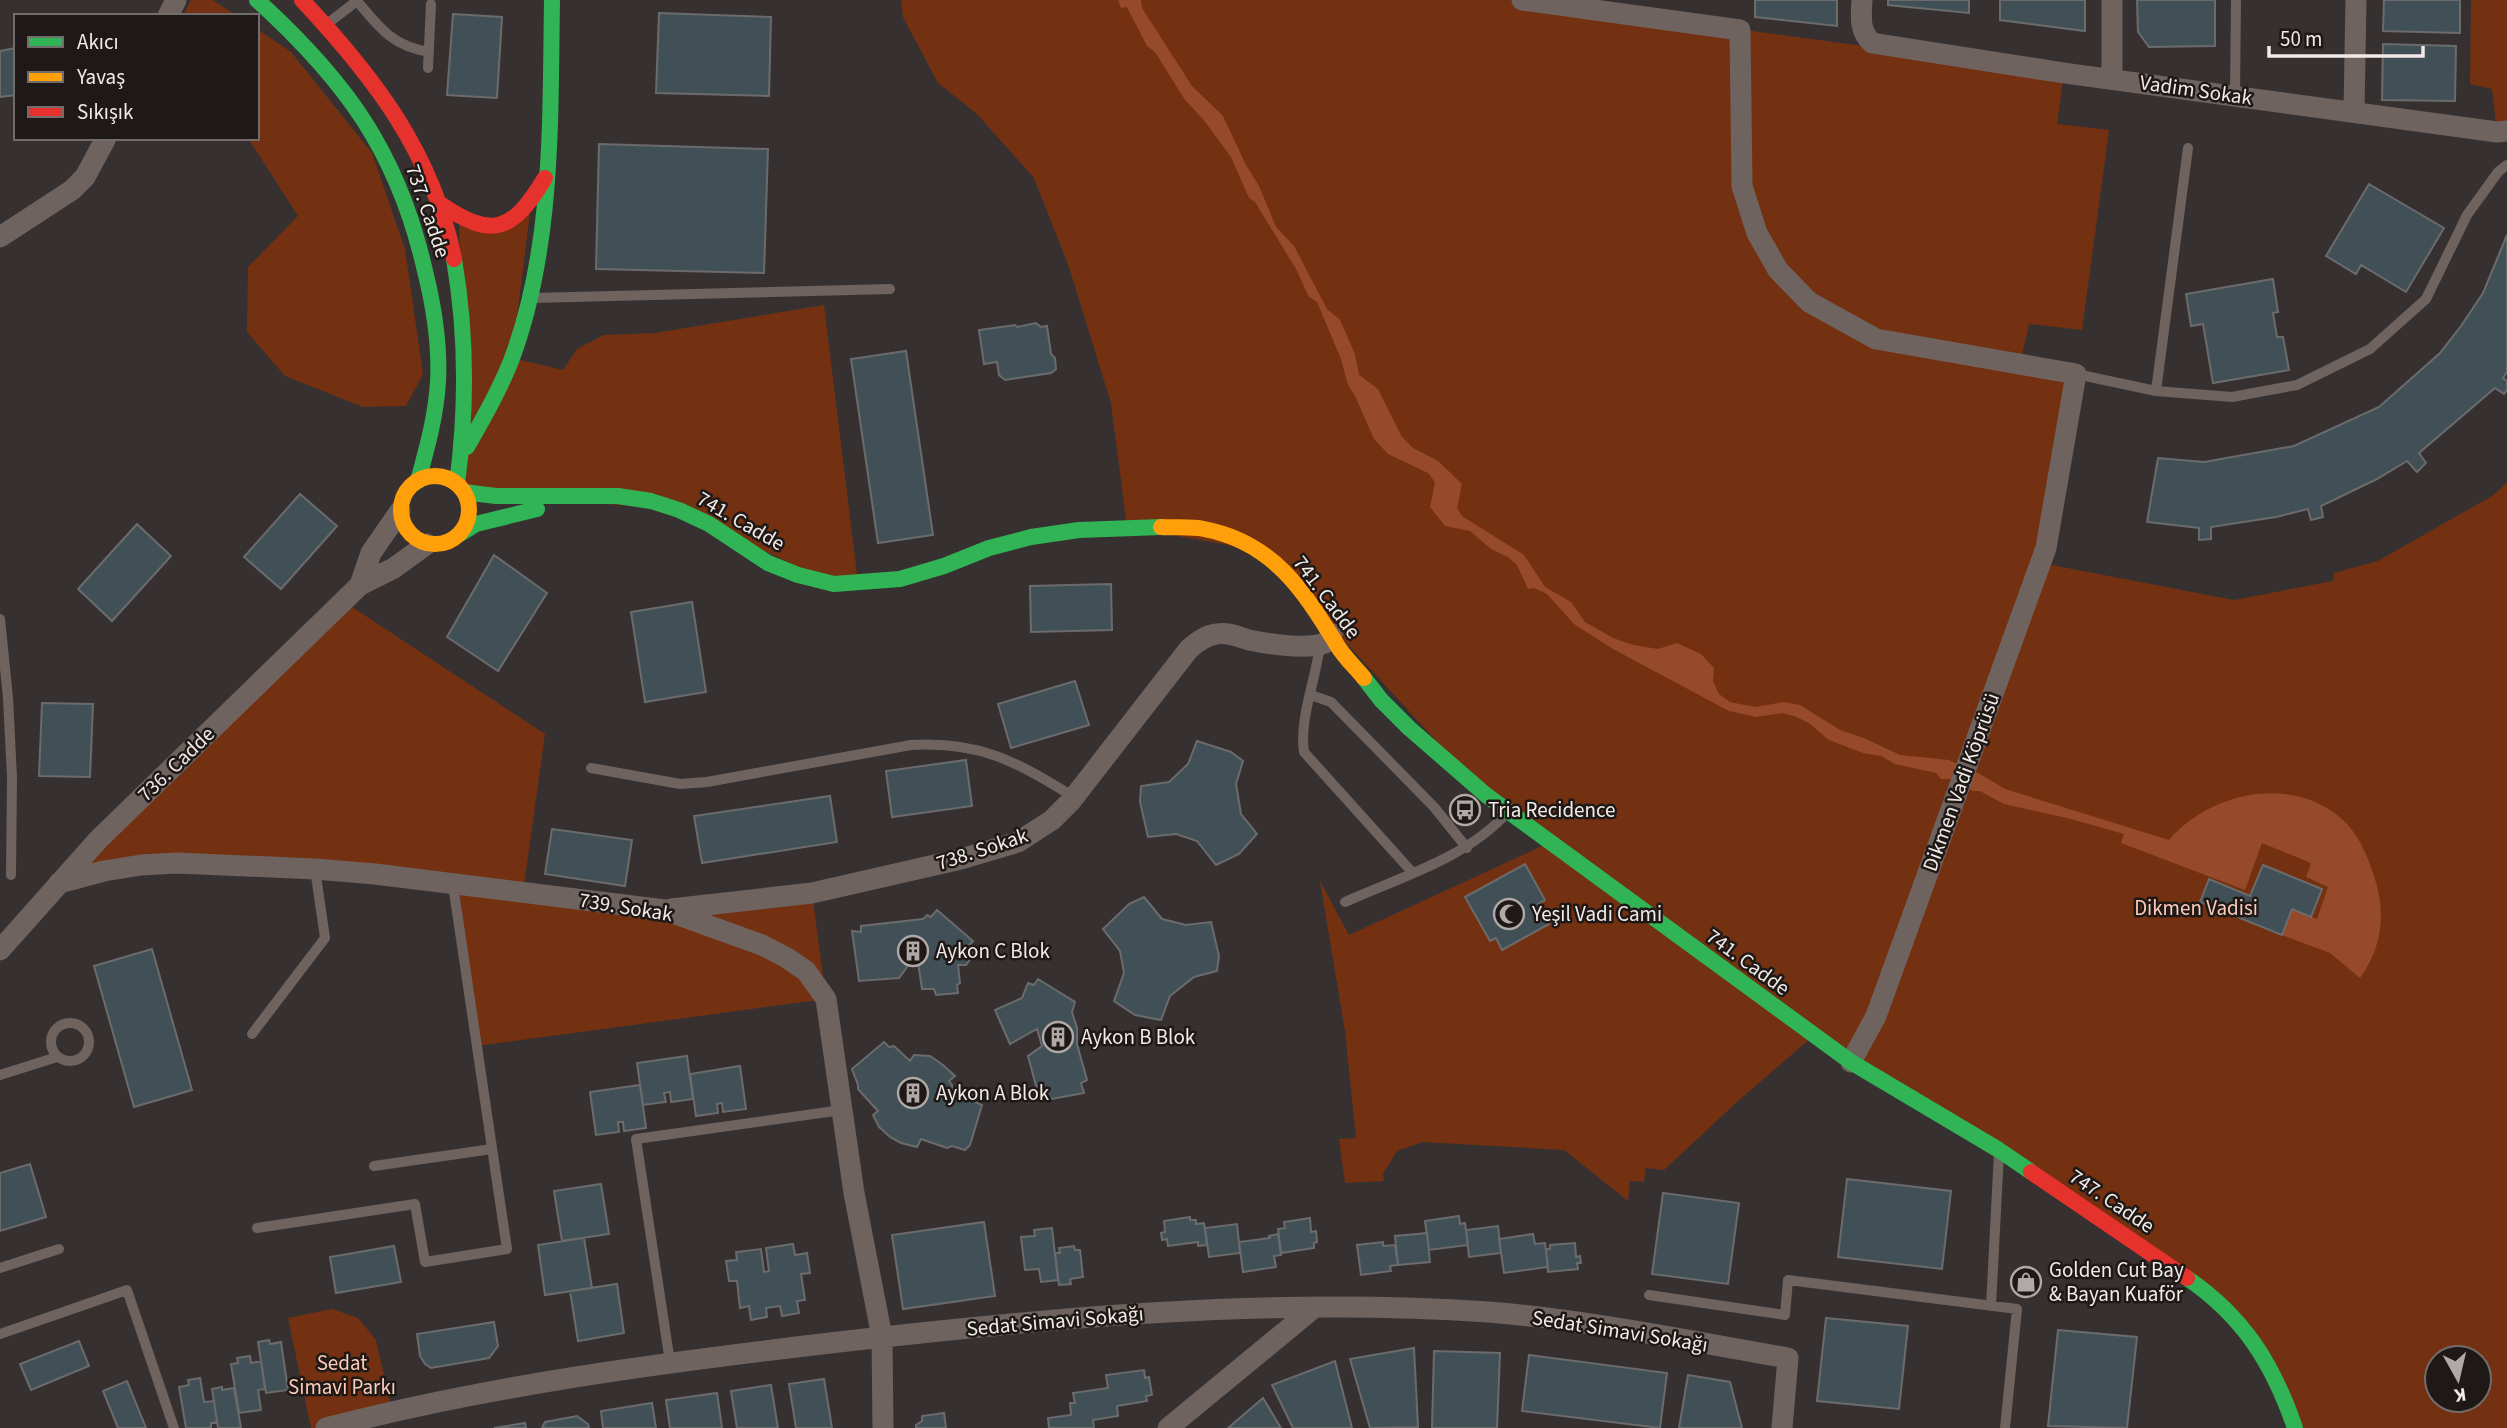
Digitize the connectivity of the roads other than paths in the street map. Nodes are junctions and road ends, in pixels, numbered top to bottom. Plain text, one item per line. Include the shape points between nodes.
1 (257, 0) edge
2 (302, 0) edge
3 (552, 0) edge
4 (1522, 0) edge
5 (1862, 0) edge
6 (2112, 0) edge
7 (2236, 0) edge
8 (2356, 0) edge
9 (357, 1) edge
10 (431, 4) dead end
11 (326, 25) junction
12 (429, 52) junction
13 (428, 68) dead end
14 (2112, 78) junction
15 (2235, 95) junction
16 (2354, 111) junction
17 (2507, 131) edge
18 (105, 140) edge
19 (2189, 148) dead end
20 (2507, 165) edge
21 (547, 174) junction
22 (439, 203) junction
23 (0, 237) edge
24 (890, 289) dead end
25 (529, 298) junction
26 (2076, 374) junction
27 (2156, 391) junction
28 (461, 457) junction
29 (418, 481) junction
30 (460, 488) junction
31 (578, 498) junction
32 (400, 511) junction
33 (460, 534) junction
34 (427, 544) junction
35 (360, 585) junction
36 (0, 619) edge
37 (1326, 640) junction
38 (1311, 695) junction
39 (591, 768) dead end
40 (1074, 797) junction
41 (1509, 811) junction
42 (1467, 848) junction
43 (315, 869) junction
44 (1412, 872) junction
45 (11, 875) dead end
46 (59, 883) junction
47 (453, 885) junction
48 (1345, 902) dead end
49 (665, 910) junction
50 (0, 950) edge
51 (252, 1034) dead end
52 (57, 1057) dead end
53 (1851, 1062) junction
54 (0, 1075) edge
55 (842, 1110) junction
56 (492, 1149) junction
57 (1999, 1150) junction
58 (374, 1166) dead end
59 (257, 1228) dead end
60 (59, 1249) dead end
61 (0, 1268) edge
62 (1649, 1295) dead end
63 (1991, 1306) junction
64 (1315, 1307) junction
65 (0, 1334) edge
66 (882, 1337) junction
67 (670, 1362) junction
68 (408, 1418) edge
69 (174, 1428) edge
70 (326, 1428) edge
71 (883, 1428) edge
72 (1168, 1428) edge
73 (1782, 1428) edge
74 (2005, 1428) edge
75 (2294, 1428) edge

1 - 29 street, 737. Cadde via 314,52 362,113 392,167 415,227 431,295 438,358 432,424
2 - 11 street, 737. Cadde
3 - 21 street
4 - 26 street via 1740,30 1742,186 1757,233 1778,270 1809,303 1876,339
5 - 14 street, Vadim Sokak via 1861,24 1872,43
6 - 14 street
7 - 15 lane
8 - 16 street
9 - 11 lane
9 - 12 lane via 396,42
10 - 12 lane
11 - 22 street, 737. Cadde via 387,101 419,156
12 - 13 lane
14 - 15 street, Vadim Sokak
15 - 16 street, Vadim Sokak
16 - 17 street, Vadim Sokak
18 - 23 street via 85,177 72,190
19 - 27 lane
20 - 27 lane via 2468,215 2427,299 2370,349 2297,385 2232,397
21 - 22 street via 531,204 514,220 495,226 474,225
21 - 25 street via 543,230
22 - 28 street, 737. Cadde via 464,337
24 - 25 lane
25 - 28 street via 498,389
26 - 27 lane
26 - 53 street, Dikmen Vadi Köprüsü via 2046,548 1875,1016
28 - 30 street, 737. Cadde
29 - 30 street via 436,476
29 - 32 street, 737. Cadde via 407,490
30 - 31 street, 741. Cadde via 496,496
30 - 33 street, 737. Cadde via 469,513
31 - 33 street, 741. Cadde via 494,518
31 - 37 street, 741. Cadde via 618,496 679,510 768,563 834,584 901,579 1031,537 1127,527 1202,528 1245,541 1276,563 1300,588
32 - 34 street via 408,531
32 - 35 street, 736. Cadde via 371,552
33 - 34 street via 450,541
34 - 35 street, 736. Cadde
35 - 46 street, 736. Cadde
36 - 45 lane via 12,776
37 - 38 lane
37 - 40 street, 738. Sokak via 1260,642 1217,634 1196,643
37 - 41 street, 741. Cadde via 1337,645 1409,728
38 - 42 lane via 1331,702 1434,807
38 - 44 lane via 1304,752
39 - 40 lane via 680,784 941,743 973,747 1022,766
40 - 49 street, 738. Sokak via 1035,832 990,851 812,893
41 - 42 lane
41 - 53 street, 741. Cadde
42 - 44 lane
43 - 46 street, 739. Sokak via 177,863 141,865
43 - 47 street, 739. Sokak
43 - 51 lane via 325,938
44 - 48 lane
46 - 50 street, 736. Cadde
47 - 49 street, 739. Sokak
47 - 56 lane
49 - 55 street, 739. Sokak via 762,945 812,977 826,999
52 - 54 lane
53 - 57 street, 747. Cadde
55 - 66 street, 739. Sokak
55 - 67 lane via 636,1139
56 - 58 lane
56 - 59 lane via 507,1249 425,1262 415,1204
57 - 63 lane
57 - 75 street, 747. Cadde via 2208,1292 2239,1319 2265,1355
60 - 61 lane
62 - 63 lane via 1785,1315 1788,1280
63 - 74 lane via 2017,1309
64 - 66 street, Sedat Simavi Sokağı via 1119,1314
64 - 72 street
64 - 73 street, Sedat Simavi Sokağı via 1489,1312 1788,1358
65 - 69 lane via 127,1290
66 - 67 street, Sedat Simavi Sokağı
66 - 71 street, 739. Sokak
67 - 68 street, Sedat Simavi Sokağı via 528,1385
68 - 70 street, Sedat Simavi Sokağı

